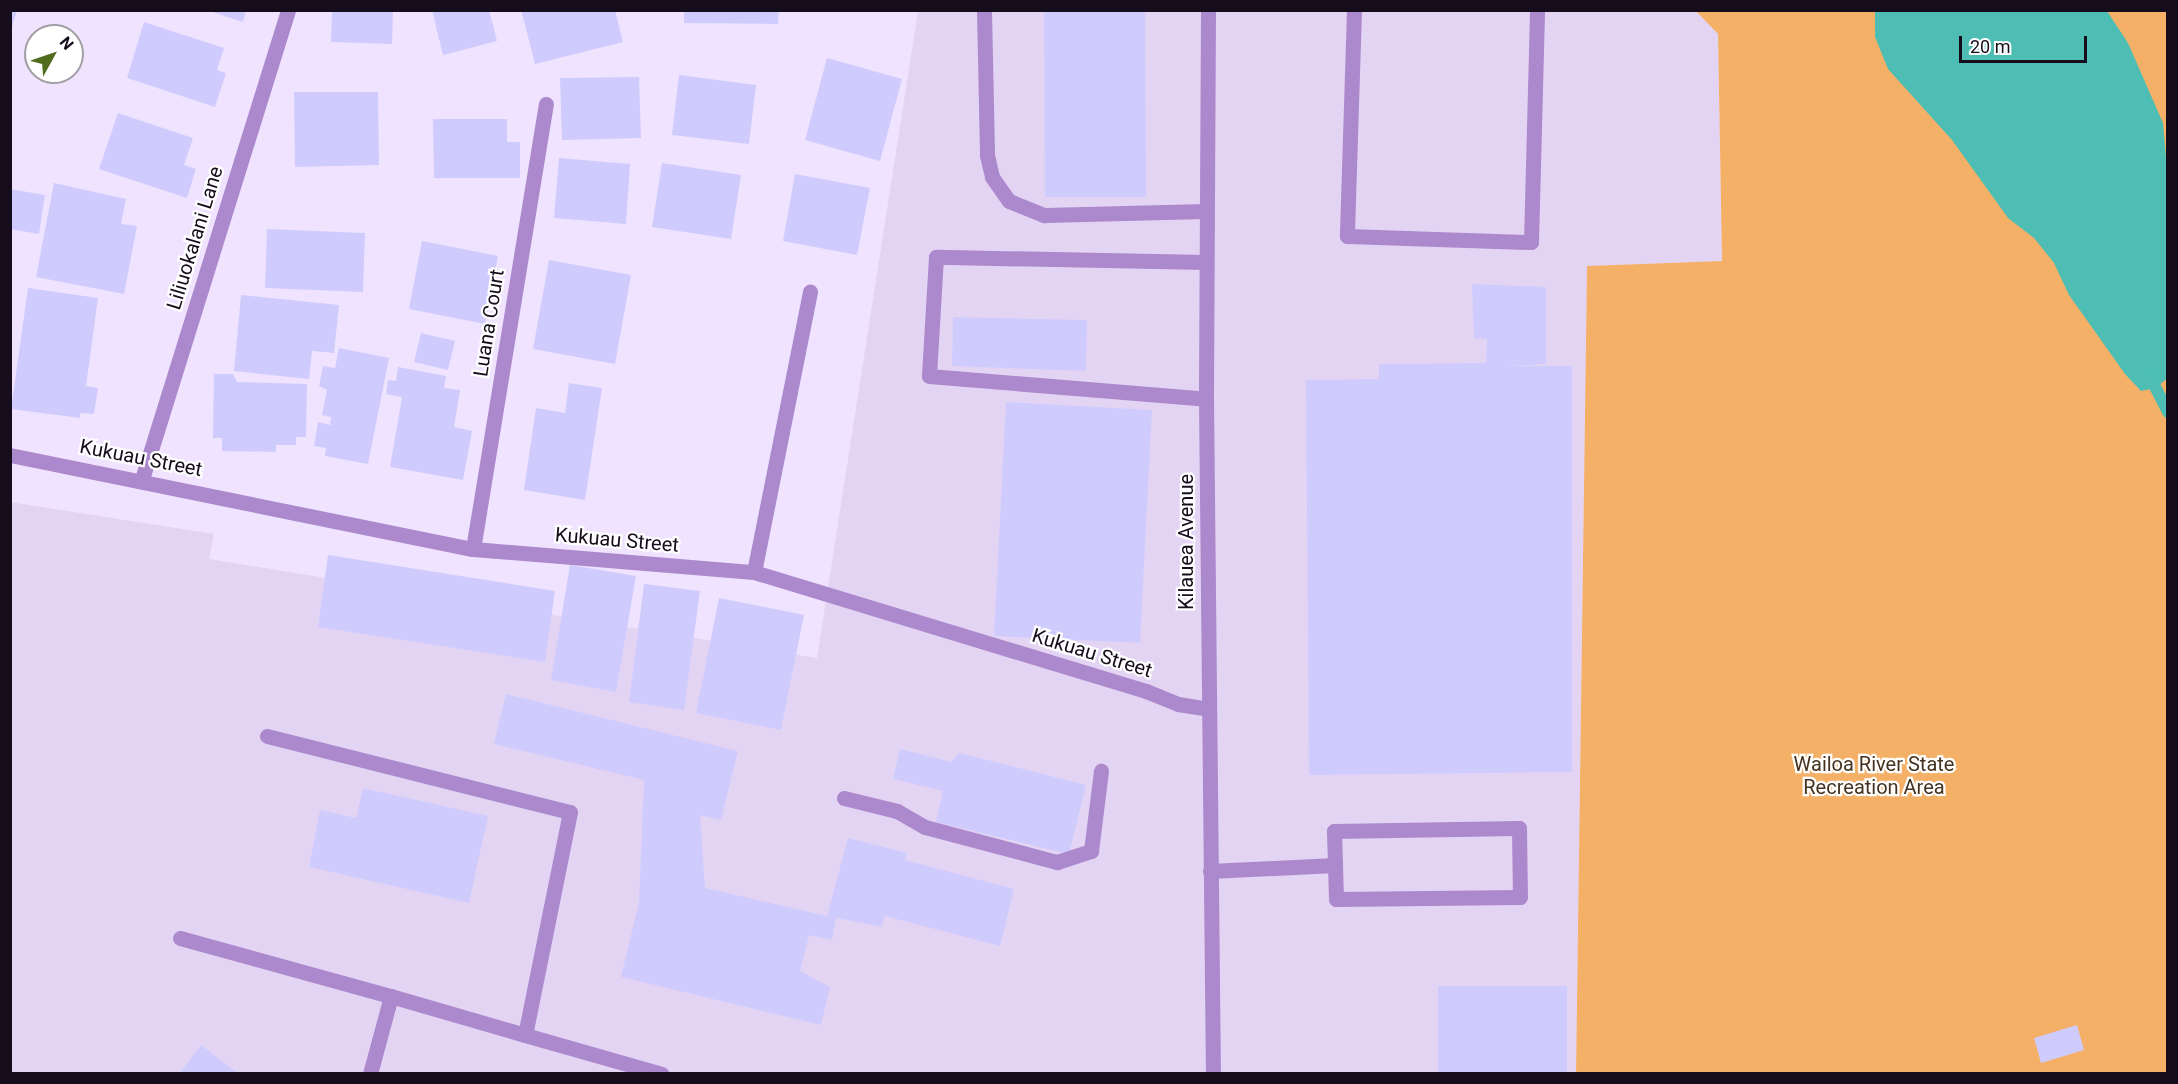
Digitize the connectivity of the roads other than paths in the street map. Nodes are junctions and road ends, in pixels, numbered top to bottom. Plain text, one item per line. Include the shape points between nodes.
1 (288, 10) edge
2 (984, 10) edge
3 (1208, 10) edge
4 (1354, 10) edge
5 (1537, 10) edge
6 (546, 104) dead end
7 (1206, 211) junction
8 (1206, 262) junction
9 (810, 292) dead end
10 (1206, 399) junction
11 (10, 455) edge
12 (142, 479) junction
13 (474, 549) junction
14 (754, 572) junction
15 (1209, 709) junction
16 (267, 736) dead end
17 (1101, 771) dead end
18 (844, 798) dead end
19 (1335, 865) junction
20 (1210, 871) junction
21 (180, 938) dead end
22 (391, 996) junction
23 (525, 1035) junction
24 (370, 1074) edge
25 (662, 1074) edge
26 (1213, 1074) edge

1 - 12 street, Liliuokalani Lane
2 - 7 street via 987,155 992,177 1009,201 1044,215
3 - 7 street, Kilauea Avenue
4 - 5 street via 1347,236 1531,242
6 - 13 street, Luana Court
7 - 8 street, Kilauea Avenue
8 - 10 street, Kilauea Avenue
8 - 10 street via 936,256 929,376
9 - 14 street
10 - 15 street, Kilauea Avenue
11 - 12 street, Kukuau Street
12 - 13 street, Kukuau Street
13 - 14 street, Kukuau Street
14 - 15 street, Kukuau Street via 1178,704
15 - 20 street, Kilauea Avenue
16 - 23 street via 570,812
17 - 18 street via 1091,851 1057,862 925,827 897,811
19 - 19 street via 1334,831 1519,828 1521,897 1336,899
19 - 20 street
20 - 26 street, Kilauea Avenue
21 - 22 street
22 - 23 street
22 - 24 street
23 - 25 street

